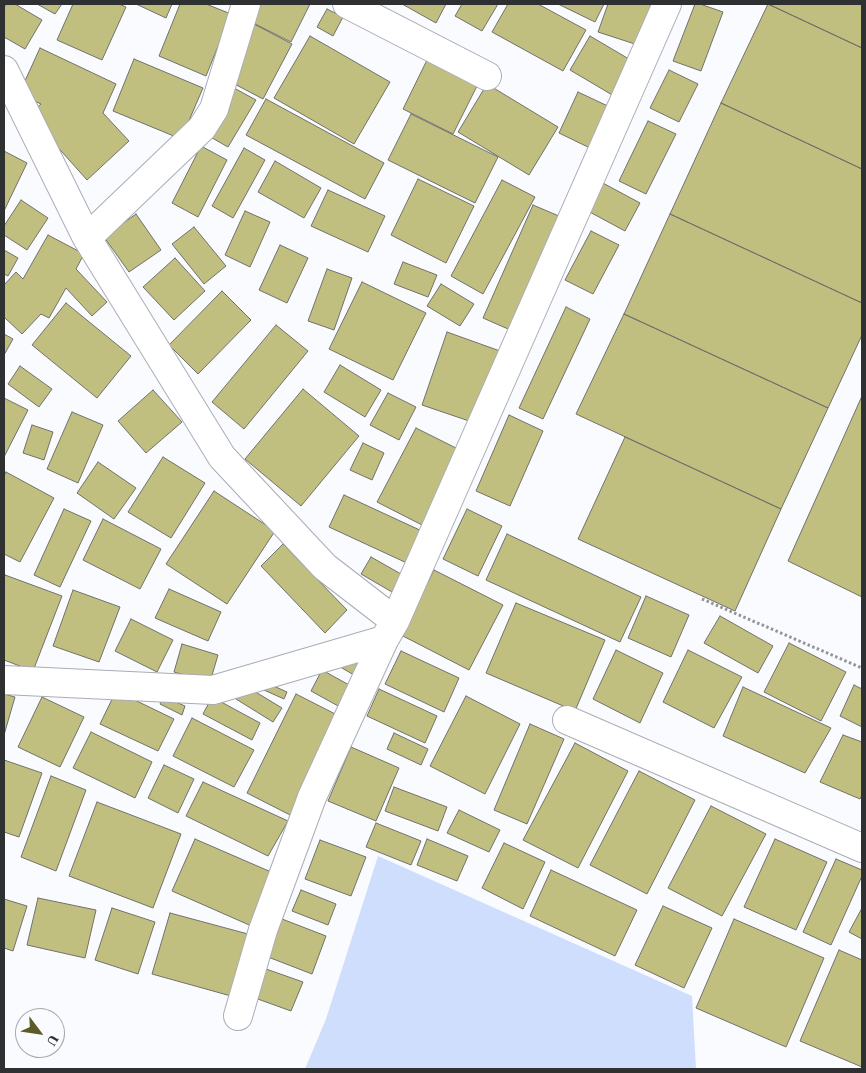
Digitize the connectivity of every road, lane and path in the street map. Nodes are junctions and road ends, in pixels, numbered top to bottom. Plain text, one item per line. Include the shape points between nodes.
1 (246, 4) edge
2 (347, 4) edge
3 (667, 4) edge
4 (4, 70) edge
5 (487, 76) dead end
6 (87, 238) junction
7 (702, 599) dead end
8 (389, 630) junction
9 (862, 668) edge
10 (4, 680) edge
11 (567, 720) dead end
12 (862, 848) edge
13 (238, 1016) dead end

1 - 6 street via 214,110 202,128
2 - 5 street
3 - 8 street
4 - 6 street
6 - 8 street via 222,457
7 - 9 path
8 - 10 street via 213,690
8 - 13 street via 312,797 263,930
11 - 12 street

